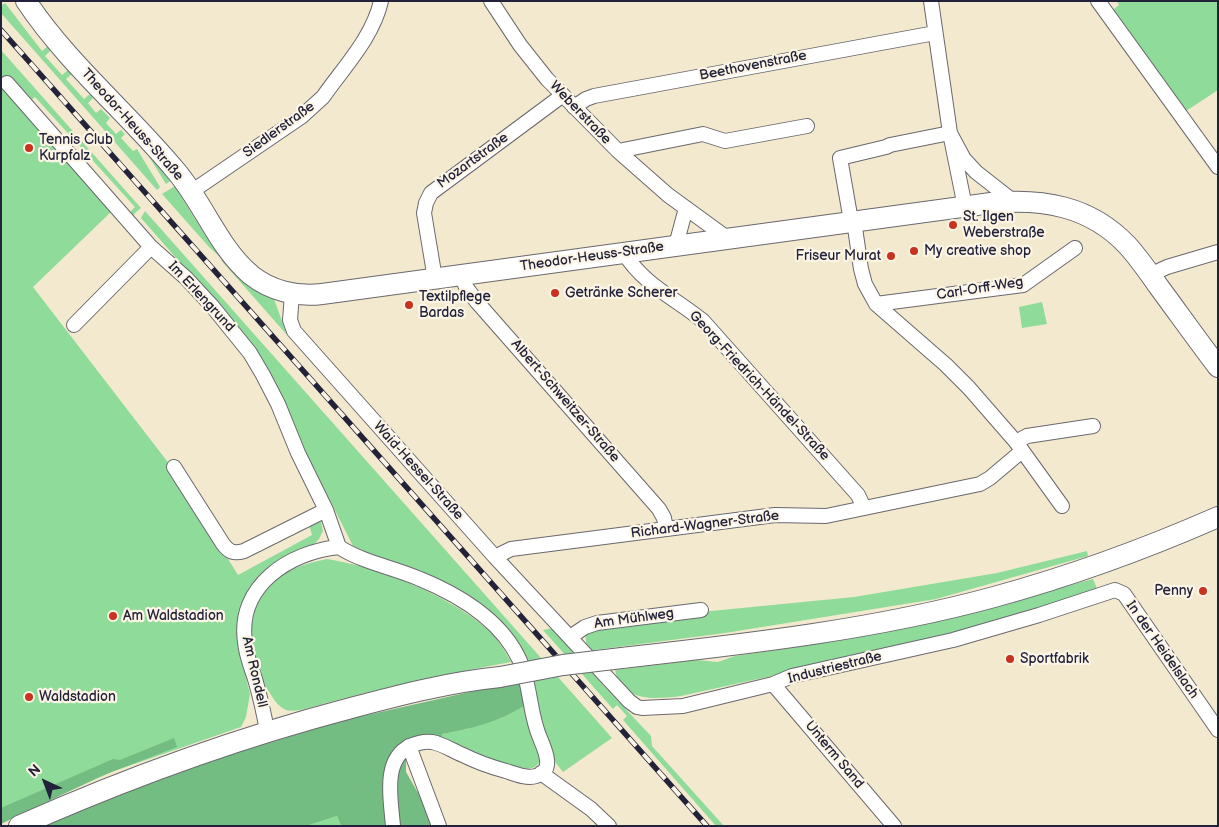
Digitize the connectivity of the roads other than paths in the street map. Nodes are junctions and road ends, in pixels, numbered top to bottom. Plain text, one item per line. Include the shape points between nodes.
1 (26, 1) edge
2 (381, 1) edge
3 (491, 1) edge
4 (931, 1) edge
5 (1098, 1) edge
6 (935, 33) junction
7 (7, 83) dead end
8 (563, 95) junction
9 (574, 107) junction
10 (807, 126) dead end
11 (950, 133) junction
12 (618, 151) junction
13 (1218, 167) edge
14 (190, 192) junction
15 (1013, 201) junction
16 (966, 207) junction
17 (686, 208) junction
18 (853, 221) junction
19 (727, 238) junction
20 (676, 245) junction
21 (151, 247) junction
22 (1075, 248) dead end
23 (1218, 252) edge
24 (624, 253) junction
25 (461, 275) junction
26 (1150, 275) junction
27 (435, 279) junction
28 (292, 294) junction
29 (876, 304) junction
30 (74, 324) dead end
31 (1218, 367) edge
32 (1093, 426) dead end
33 (1019, 446) junction
34 (174, 467) dead end
35 (1062, 506) dead end
36 (864, 508) junction
37 (326, 510) junction
38 (1218, 517) edge
39 (666, 528) junction
40 (339, 547) junction
41 (495, 557) junction
42 (1124, 594) joint
43 (701, 610) dead end
44 (570, 638) junction
45 (773, 684) junction
46 (1218, 730) edge
47 (267, 731) junction
48 (409, 746) junction
49 (541, 773) junction
50 (19, 826) edge
51 (393, 826) edge
52 (439, 826) edge
53 (609, 826) edge
54 (894, 826) edge

1 - 14 street, Theodor-Heuss-Straße via 64,51 166,159
2 - 14 street, Siedlerstraße via 368,34 319,102
3 - 8 street, Weberstraße via 520,45
4 - 6 street
5 - 13 street
6 - 9 street, Beethovenstraße via 594,96
6 - 11 street
7 - 21 street, Im Erlengrund
8 - 9 street, Weberstraße
8 - 27 street, Mozartstraße via 431,193 424,213
9 - 12 street, Weberstraße
10 - 12 street via 725,141 702,134
11 - 15 street via 976,172
11 - 16 street
11 - 18 street via 840,158
12 - 17 street, Weberstraße
14 - 28 street, Theodor-Heuss-Straße via 234,259 261,282
15 - 16 street, Theodor-Heuss-Straße
15 - 26 street, Theodor-Heuss-Straße via 1062,206 1097,221 1127,245
16 - 18 street, Theodor-Heuss-Straße
17 - 19 street, Weberstraße
17 - 20 street
18 - 19 street, Theodor-Heuss-Straße
18 - 29 street via 865,284
19 - 20 street, Theodor-Heuss-Straße
20 - 24 street, Theodor-Heuss-Straße
21 - 30 street
21 - 37 street, Im Erlengrund via 199,292 250,353 272,391
22 - 29 street, Carl-Orff-Weg via 1023,284
23 - 26 street
24 - 25 street, Theodor-Heuss-Straße
24 - 36 street, Georg-Friedrich-Händel-Straße via 645,279 703,321 858,495
25 - 27 street, Theodor-Heuss-Straße
25 - 39 street, Albert-Schweitzer-Straße via 477,302 659,509
26 - 31 street, Theodor-Heuss-Straße
27 - 28 street, Theodor-Heuss-Straße via 315,295
28 - 41 street, Waid-Hessel-Straße via 290,320 294,331
29 - 33 street via 946,365
32 - 33 street via 1027,436
33 - 35 street
33 - 36 street, Richard-Wagner-Straße via 990,478 980,484
34 - 37 street via 231,552 244,551
36 - 39 street, Richard-Wagner-Straße via 826,516 775,515
37 - 40 street, Im Erlengrund
38 - 47 street, bridge via 1157,544 1084,570 919,614 811,634 471,681 377,701
39 - 41 street, Richard-Wagner-Straße via 511,549
40 - 47 street, Am Rondell via 282,566 265,580 250,602 245,641
40 - 49 street via 352,556 419,578 445,591 500,630 524,673 535,723 548,757 548,764
41 - 44 street, Waid-Hessel-Straße
42 - 45 street, Industriestraße via 1112,590 953,640 799,675
42 - 46 street, In der Heidelslach
43 - 44 street, Am Mühlweg via 597,623
44 - 45 street, Industriestraße via 637,707 683,706
45 - 54 street, Unterm Sand
47 - 50 street via 139,775
48 - 49 street via 433,742 496,769 529,776
48 - 51 street via 392,767
48 - 52 street
49 - 53 street

